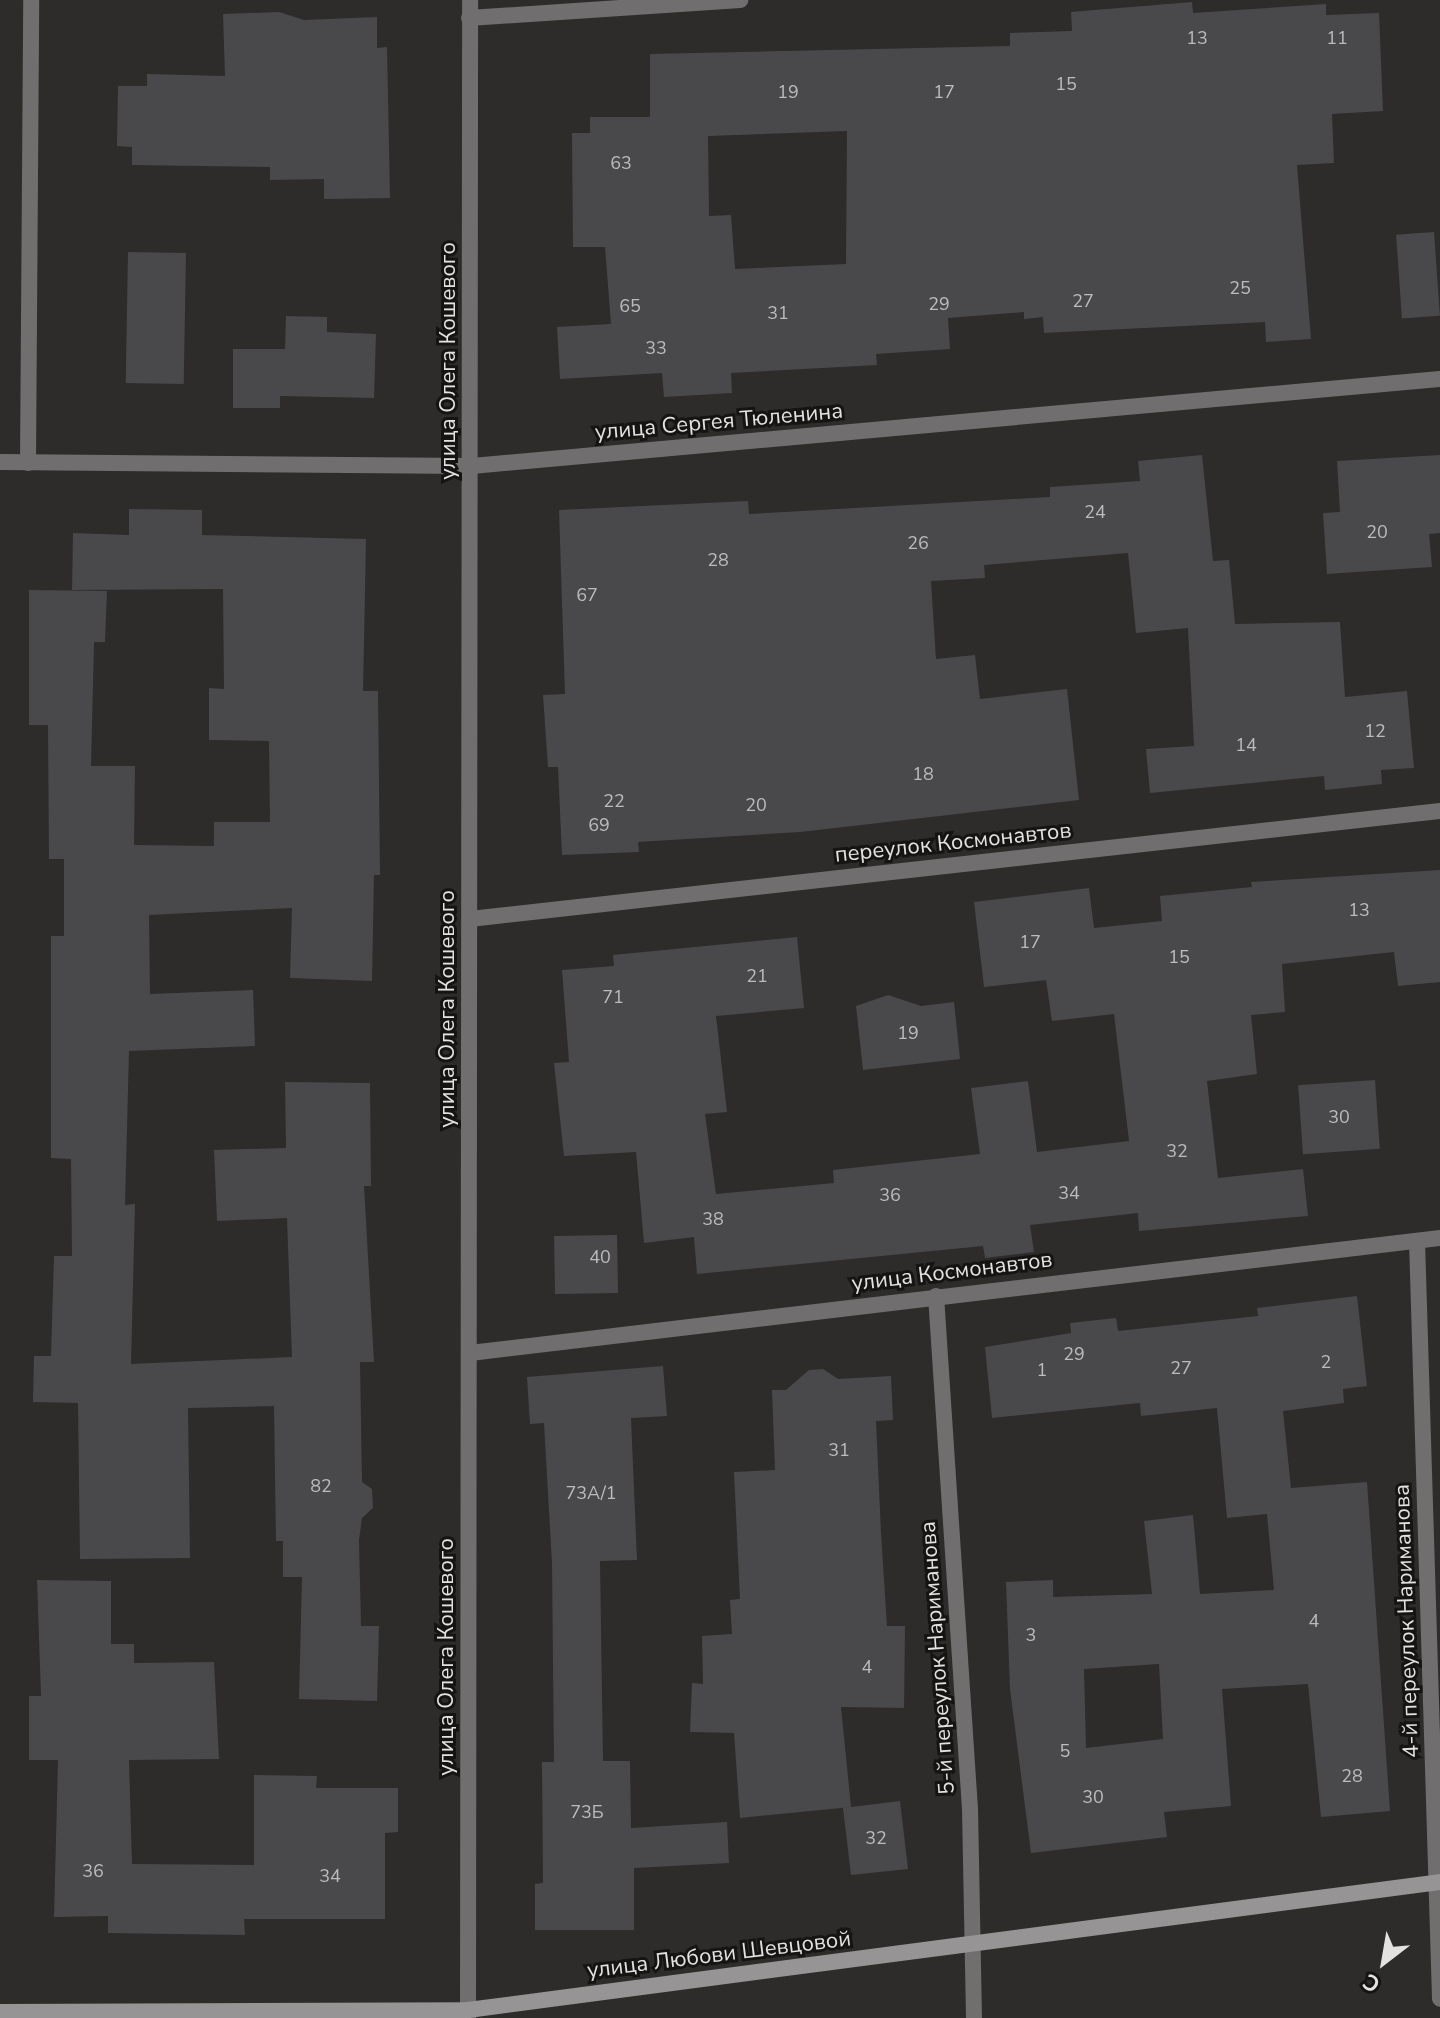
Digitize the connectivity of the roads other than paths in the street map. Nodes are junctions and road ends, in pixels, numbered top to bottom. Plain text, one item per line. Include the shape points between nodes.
1 (31, 0) edge
2 (470, 0) edge
3 (740, 0) edge
4 (469, 18) junction
5 (1440, 379) edge
6 (0, 462) edge
7 (28, 463) junction
8 (472, 466) junction
9 (1440, 811) edge
10 (470, 919) junction
11 (1440, 1238) edge
12 (1417, 1241) junction
13 (936, 1296) junction
14 (470, 1353) junction
15 (1439, 1882) edge
16 (974, 1944) junction
17 (1440, 1999) edge
18 (0, 2012) edge
19 (468, 2014) edge
20 (974, 2018) edge

1 - 7 street
2 - 4 street, улица Олега Кошевого
3 - 4 street
4 - 8 street, улица Олега Кошевого
5 - 8 street, улица Сергея Тюленина
6 - 7 street, улица Сергея Тюленина
7 - 8 street, улица Сергея Тюленина
8 - 10 street, улица Олега Кошевого
9 - 10 street, переулок Космонавтов
10 - 14 street, улица Олега Кошевого
11 - 12 street, улица Космонавтов
12 - 13 street, улица Космонавтов
12 - 15 street, 4-й переулок Нариманова
13 - 14 street, улица Космонавтов
13 - 16 street, 5-й переулок Нариманова
14 - 19 street, улица Олега Кошевого
15 - 16 street, улица Любови Шевцовой
15 - 17 street, 4-й переулок Нариманова
16 - 19 street, улица Любови Шевцовой
16 - 20 street, 5-й переулок Нариманова
18 - 19 street, улица Любови Шевцовой

